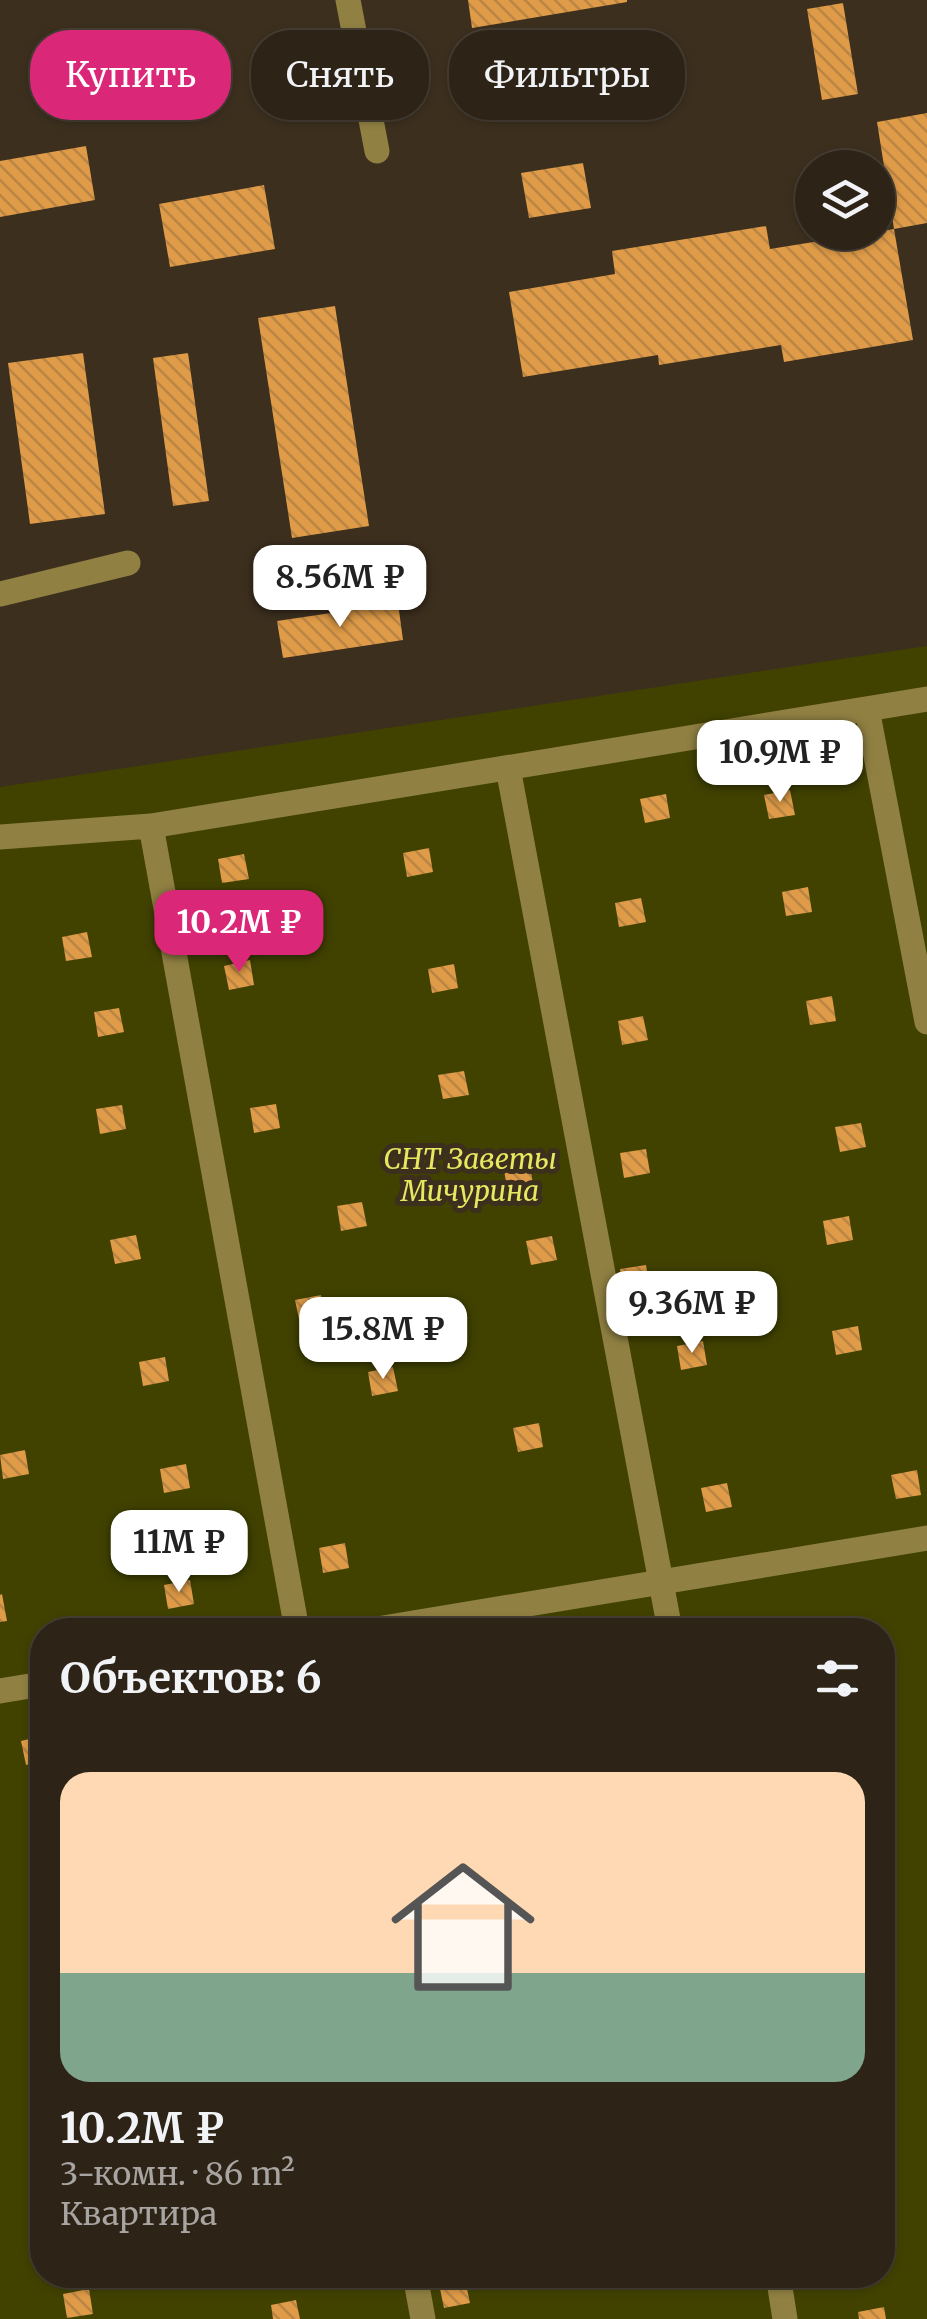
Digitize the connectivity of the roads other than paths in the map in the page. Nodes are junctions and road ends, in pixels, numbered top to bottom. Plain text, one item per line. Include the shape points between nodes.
1 (348, 0) edge
2 (377, 150) dead end
3 (128, 562) dead end
4 (0, 594) edge
5 (927, 699) edge
6 (867, 709) junction
7 (508, 768) junction
8 (151, 826) junction
9 (0, 837) edge
10 (927, 1022) edge
11 (927, 1538) edge
12 (662, 1582) junction
13 (295, 1618) edge
14 (443, 1618) edge
15 (668, 1618) edge
16 (30, 1686) edge
17 (0, 1691) edge
18 (417, 2288) edge
19 (780, 2288) edge
20 (423, 2319) edge
21 (785, 2319) edge

1 - 2 street
3 - 4 street
5 - 6 street
6 - 7 street
6 - 10 street
7 - 8 street
7 - 12 street
8 - 9 street
8 - 13 street
11 - 12 street
12 - 14 street
12 - 15 street
16 - 17 street
18 - 20 street
19 - 21 street

